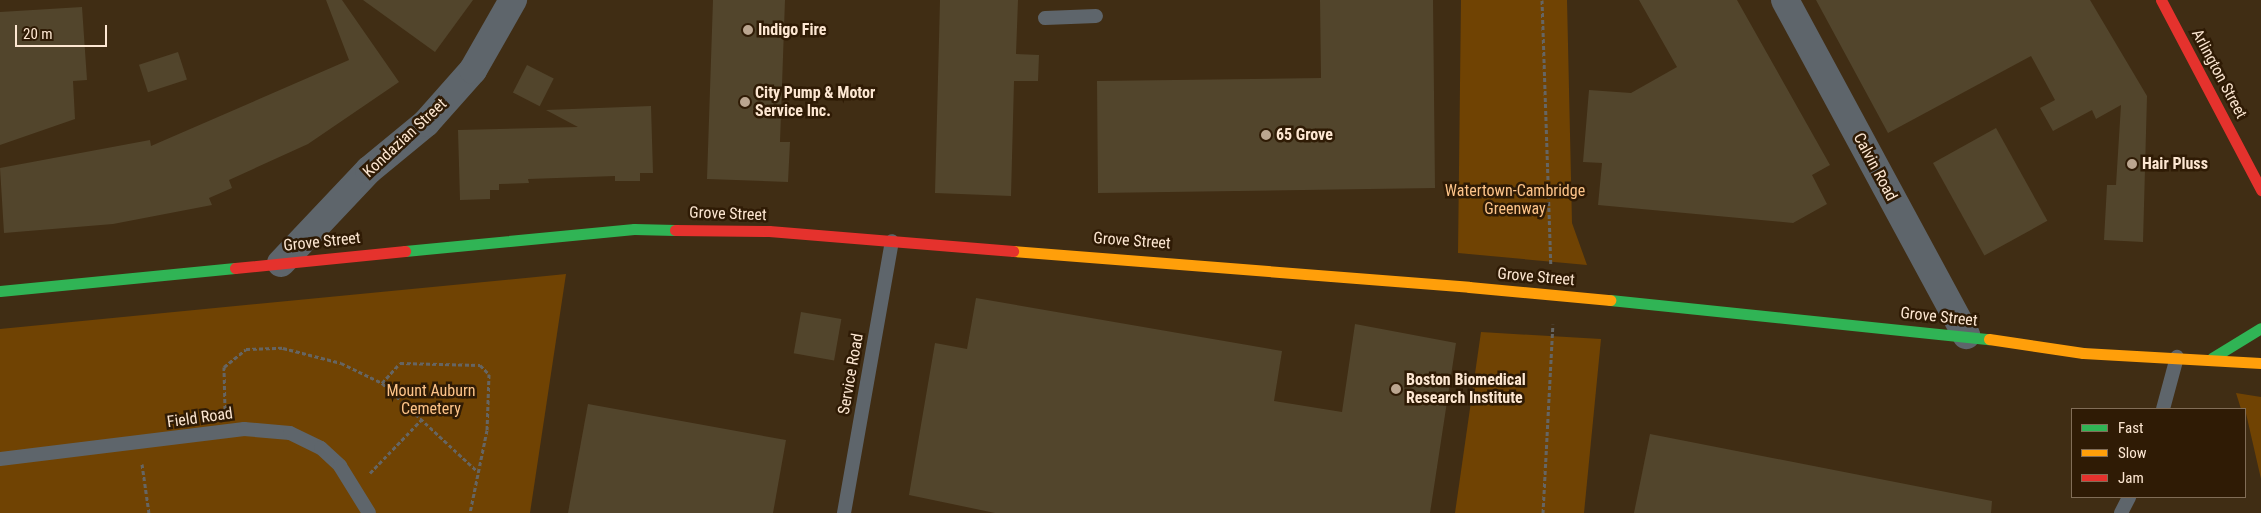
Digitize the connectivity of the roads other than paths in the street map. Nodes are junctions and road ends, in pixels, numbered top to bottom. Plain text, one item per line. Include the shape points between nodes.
1 (513, 0) edge
2 (1785, 0) edge
3 (2161, 0) edge
4 (1096, 16) dead end
5 (1044, 18) dead end
6 (2261, 190) edge
7 (892, 241) junction
8 (281, 263) junction
9 (0, 291) edge
10 (2261, 328) edge
11 (1966, 335) junction
12 (2177, 357) junction
13 (2212, 358) junction
14 (2261, 363) edge
15 (2163, 408) edge
16 (0, 459) edge
17 (2128, 498) edge
18 (372, 512) edge
19 (844, 513) edge
20 (2121, 513) edge

1 - 8 street, Kondazian Street via 473,70 426,123 369,170
2 - 11 street, Calvin Road
3 - 6 street, Arlington Street
4 - 5 lane
7 - 8 street, Grove Street via 769,231 634,229
7 - 11 street, Grove Street, bridge via 1469,287
7 - 19 lane, Service Road
8 - 9 street, Grove Street
10 - 13 street
11 - 12 street, Grove Street via 2083,353
12 - 13 street, Grove Street
12 - 15 lane
13 - 14 street, Grove Street
16 - 18 lane, Field Road via 226,432 290,433 321,448
17 - 20 lane

